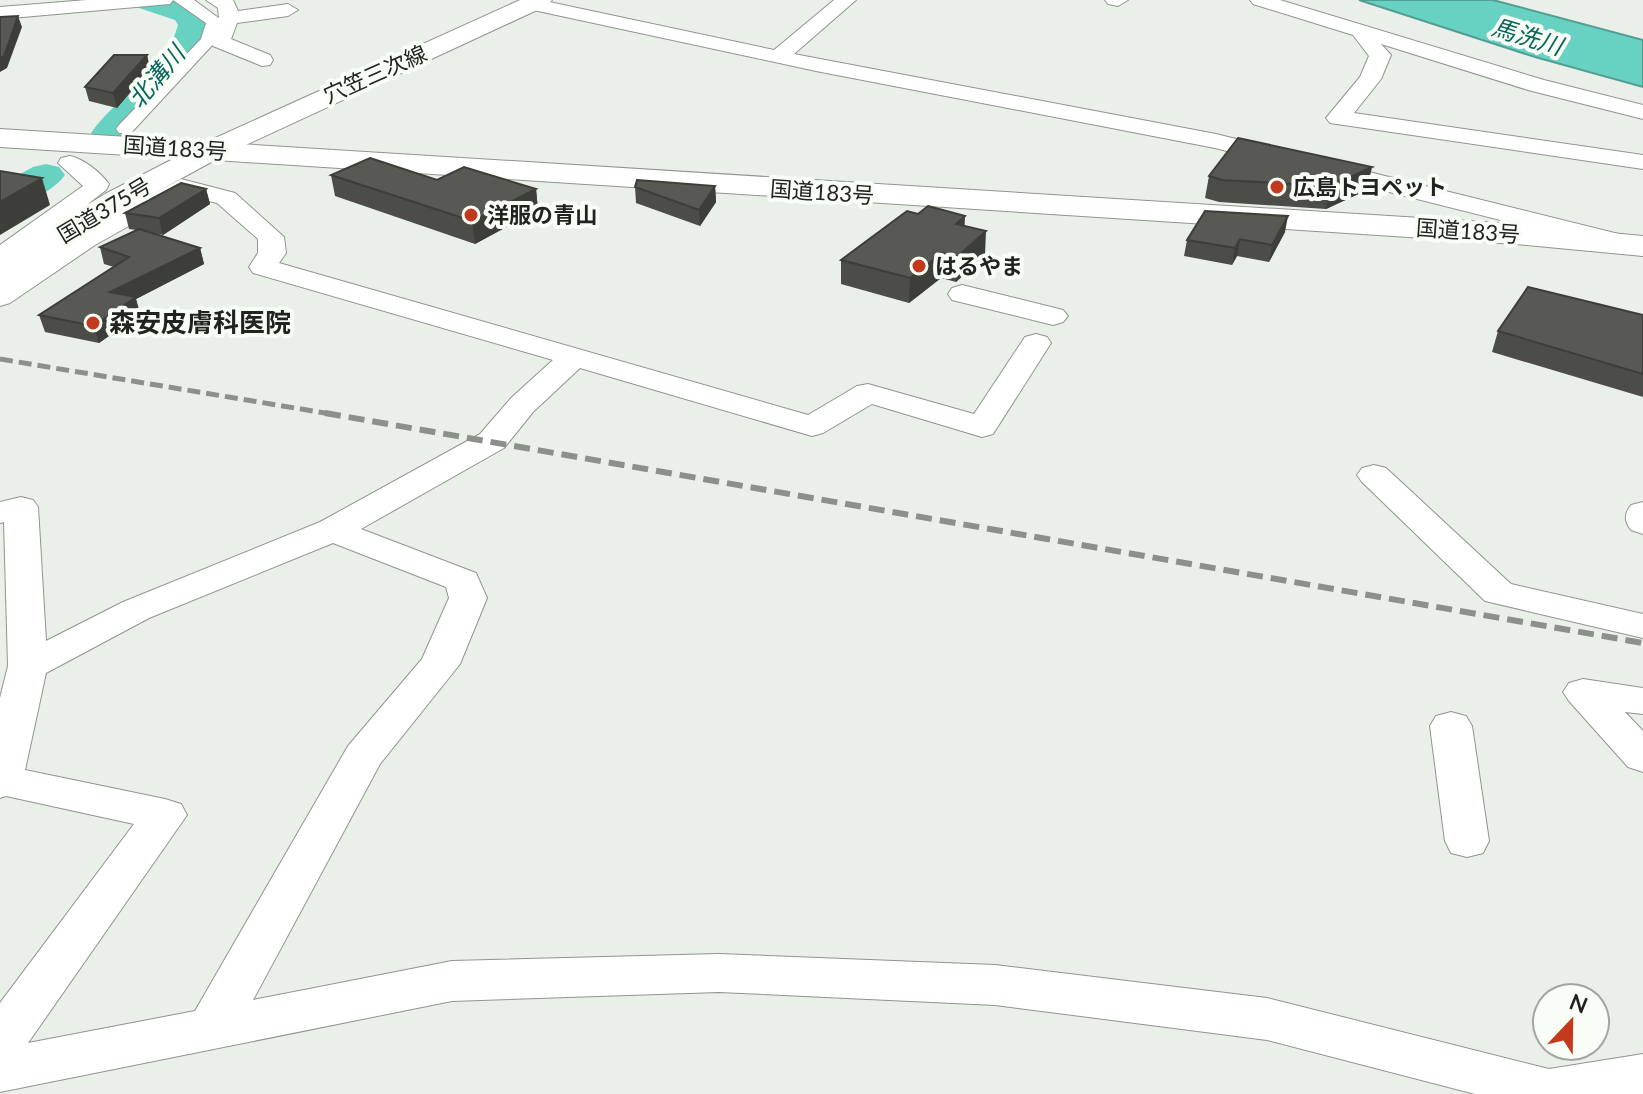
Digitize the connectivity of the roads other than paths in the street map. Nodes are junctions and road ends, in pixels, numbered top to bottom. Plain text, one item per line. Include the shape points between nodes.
1 (163, 0) edge
2 (181, 0) edge
3 (216, 0) edge
4 (846, 0) edge
5 (1260, 0) edge
6 (535, 2) edge
7 (288, 10) dead end
8 (0, 13) edge
9 (229, 18) junction
10 (1362, 37) dead end
11 (778, 57) junction
12 (262, 60) dead end
13 (1643, 112) edge
14 (125, 129) dead end
15 (0, 138) edge
16 (0, 150) edge
17 (1643, 162) edge
18 (70, 163) junction
19 (194, 166) junction
20 (116, 201) junction
21 (1496, 222) junction
22 (1640, 248) edge
23 (0, 258) edge
24 (0, 274) edge
25 (962, 294) dead end
26 (0, 297) edge
27 (1053, 316) dead end
28 (1036, 343) dead end
29 (574, 357) junction
30 (1374, 475) dead end
31 (1643, 512) edge
32 (0, 513) edge
33 (1643, 523) edge
34 (333, 530) junction
35 (1643, 626) edge
36 (28, 666) junction
37 (1643, 701) edge
38 (1451, 726) dead end
39 (1643, 757) edge
40 (0, 782) edge
41 (1467, 841) dead end
42 (211, 1029) junction
43 (0, 1042) edge
44 (0, 1070) edge
45 (1643, 1076) edge

1 - 8 street
2 - 14 street via 214,22 209,40
3 - 9 street via 228,5
4 - 11 street
5 - 13 street via 1536,85
6 - 11 street
6 - 19 main road, 穴笠三次線
7 - 9 street
9 - 12 street via 220,42
10 - 17 street via 1380,55 1370,79 1338,118
11 - 21 street via 1216,141
15 - 19 main road, 国道183号
16 - 18 main road
16 - 19 main road, 国道183号
18 - 20 main road via 96,165 121,177
18 - 23 street via 96,184 93,190
19 - 20 main road, 国道375号
19 - 21 main road, 国道183号
19 - 22 main road, 国道183号
19 - 26 street
19 - 29 street via 271,237 272,253 263,267
20 - 24 main road, 国道375号
21 - 22 main road, 国道183号
25 - 27 street
28 - 29 street via 982,427 868,393 812,426
29 - 34 street via 492,441
30 - 35 street via 1498,593
31 - 33 street
32 - 36 street via 21,507
34 - 36 street via 136,610
34 - 42 street via 463,581 468,598 440,664 363,756
36 - 40 street
37 - 39 street via 1583,692
38 - 41 street
40 - 43 street via 165,815
42 - 44 street
42 - 45 street via 452,981 719,973 995,985 1267,1019 1549,1091

